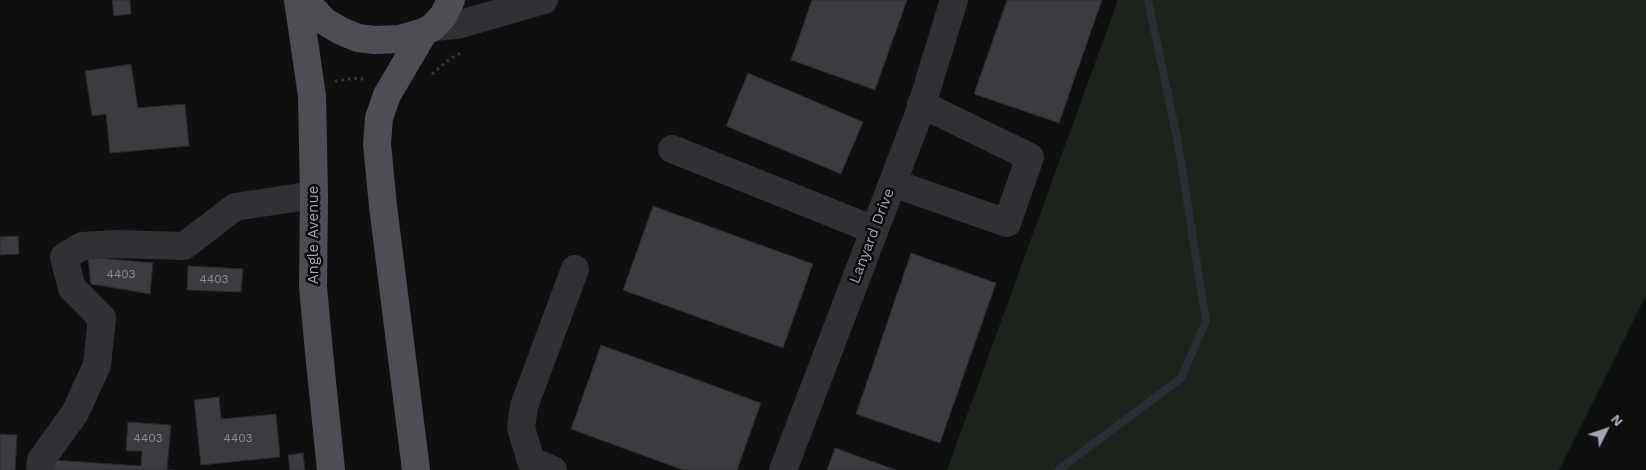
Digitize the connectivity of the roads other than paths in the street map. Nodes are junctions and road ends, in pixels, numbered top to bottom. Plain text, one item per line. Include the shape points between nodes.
1 (298, 0) edge
2 (305, 0) edge
3 (451, 0) edge
4 (544, 0) edge
5 (954, 0) edge
6 (428, 30) junction
7 (922, 104) junction
8 (672, 149) dead end
9 (892, 183) junction
10 (314, 195) junction
11 (874, 230) junction
12 (575, 269) dead end
13 (40, 470) edge
14 (331, 470) edge
15 (416, 470) edge
16 (553, 470) edge
17 (784, 470) edge

1 - 10 main road, Angle Avenue via 312,96
2 - 6 main road via 324,21 358,38 400,39
3 - 6 main road via 443,16
4 - 6 street
5 - 7 street, Lanyard Drive
6 - 15 main road via 387,95 379,118 377,144
7 - 9 street, Lanyard Drive
7 - 9 street via 1030,156 1007,223
8 - 11 street
9 - 11 street, Lanyard Drive
10 - 13 street via 235,208 184,246 82,246 64,257 72,288 102,318 97,365 75,413 42,460
10 - 14 main road, Angle Avenue via 313,287
11 - 17 street, Lanyard Drive
12 - 16 street via 524,406 521,428 531,461

